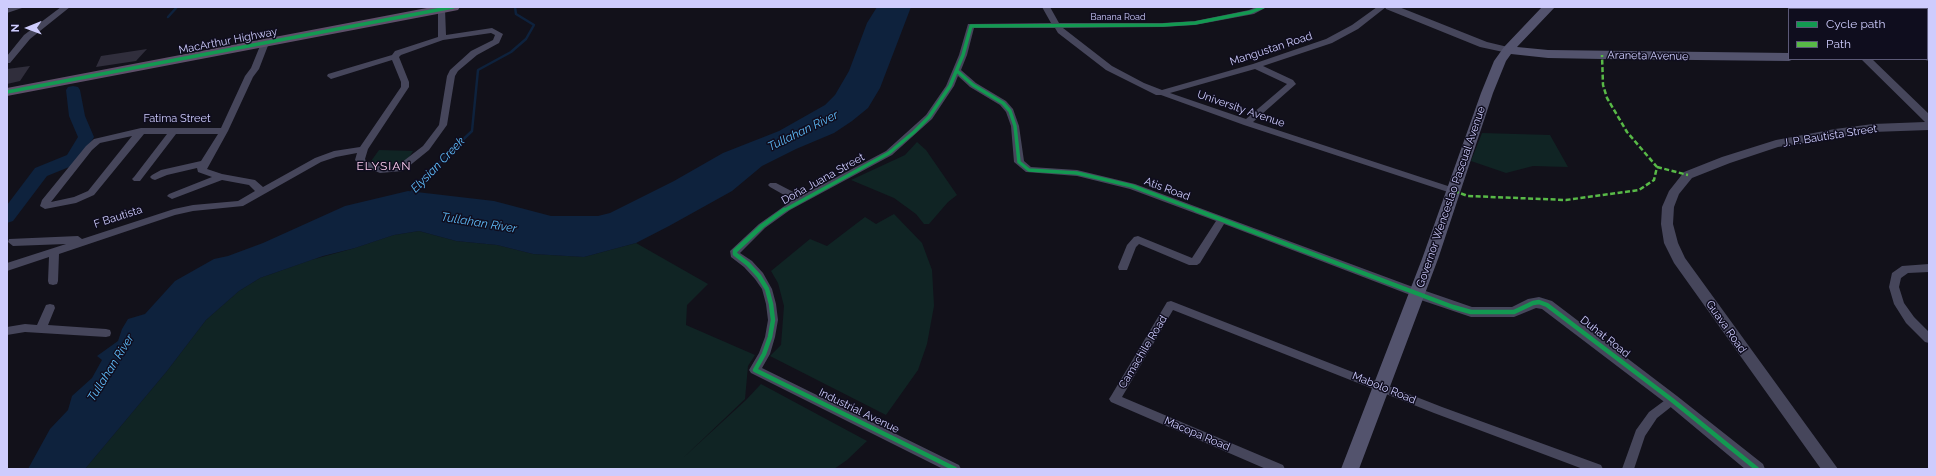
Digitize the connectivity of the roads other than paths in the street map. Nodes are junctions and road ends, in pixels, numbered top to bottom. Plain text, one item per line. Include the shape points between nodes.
1 (66, 7) edge
2 (1046, 7) edge
3 (1263, 7) edge
4 (1382, 7) edge
5 (1390, 7) edge
6 (1550, 7) edge
7 (21, 8) edge
8 (447, 8) edge
9 (7, 11) edge
10 (1056, 25) junction
11 (971, 26) joint
12 (442, 38) junction
13 (265, 43) junction
14 (1508, 50) junction
15 (395, 57) junction
16 (1788, 57) edge
17 (1867, 60) edge
18 (7, 61) edge
19 (1256, 66) junction
20 (957, 71) junction
21 (331, 76) dead end
22 (7, 92) edge
23 (1159, 93) junction
24 (1929, 120) edge
25 (1248, 124) junction
26 (1929, 126) edge
27 (224, 130) junction
28 (141, 131) junction
29 (173, 132) junction
30 (363, 149) junction
31 (204, 164) junction
32 (1688, 175) joint
33 (155, 177) dead end
34 (221, 177) junction
35 (138, 179) dead end
36 (773, 185) dead end
37 (1454, 191) junction
38 (262, 192) junction
39 (172, 196) dead end
40 (800, 200) junction
41 (1222, 219) junction
42 (88, 240) junction
43 (13, 242) dead end
44 (54, 252) junction
45 (7, 267) edge
46 (1123, 267) dead end
47 (1929, 268) edge
48 (53, 281) dead end
49 (1417, 293) junction
50 (1171, 305) joint
51 (50, 308) dead end
52 (41, 329) junction
53 (7, 330) edge
54 (106, 333) dead end
55 (1929, 339) edge
56 (755, 370) joint
57 (1382, 387) junction
58 (1115, 399) joint
59 (1672, 400) junction
60 (955, 469) edge
61 (1279, 469) edge
62 (1350, 469) edge
63 (1597, 469) edge
64 (1628, 469) edge
65 (1757, 469) edge
66 (1830, 469) edge

1 - 18 street via 27,37
2 - 10 street, University Avenue
3 - 10 street, Banana Road via 1251,12 1195,23
4 - 19 street, Mangustan Road via 1333,40
5 - 14 street via 1484,45
6 - 14 main road, Governor Wenceslao Pascual Avenue
7 - 9 street
8 - 12 street
8 - 13 highway, MacArthur Highway
10 - 11 street, Banana Road
10 - 23 street, University Avenue via 1109,68
11 - 20 street, Doña Juana Street
12 - 15 street via 404,50
12 - 30 street via 492,30 499,34 496,41 467,58 454,70 443,125 426,148 410,162 400,169 383,171 362,163 360,160
13 - 22 highway, MacArthur Highway
13 - 27 street via 255,69 249,76
14 - 16 main road, Araneta Avenue via 1548,54
14 - 37 main road, Governor Wenceslao Pascual Avenue via 1500,61 1487,93
15 - 21 street
15 - 30 street via 406,82 405,87
17 - 24 street
19 - 23 street, Mangustan Road
19 - 25 street via 1292,84
20 - 40 street, Doña Juana Street via 929,117 898,147
20 - 41 street, Atis Road via 973,86 1003,103 1010,111 1015,126 1019,162 1029,170 1077,173 1132,186
23 - 25 street, University Avenue
25 - 37 street, University Avenue
26 - 32 street, J. P. Bautista Street via 1873,128 1812,136 1776,144
27 - 29 street, Fatima Street
27 - 31 street
28 - 28 street, Fatima Street via 87,196 45,206 45,202 92,144 109,137
28 - 29 street, Fatima Street
29 - 35 street
30 - 38 street via 334,154 318,160
31 - 33 street via 164,172
31 - 34 street via 201,170 203,172
32 - 66 street, Guava Road via 1673,194 1668,207 1667,224 1671,243 1679,260
34 - 38 street via 252,182
34 - 39 street
36 - 40 street
37 - 49 main road, Governor Wenceslao Pascual Avenue
38 - 42 street, F Bautista via 240,204 193,208
40 - 56 street, Doña Juana Street via 766,223 734,252 759,276 767,289 771,304 773,320 770,337
41 - 46 street via 1193,262 1138,240 1132,245
41 - 49 street, Atis Road
42 - 43 street
42 - 44 street, F Bautista
44 - 45 street, F Bautista
44 - 48 street
47 - 55 street via 1906,269 1896,276 1894,287 1899,304 1910,320
49 - 57 main road, Governor Wenceslao Pascual Avenue
49 - 59 street, Duhat Road via 1471,312 1514,312 1532,303 1548,304
50 - 57 street, Mabolo Road
50 - 58 street, Camachile Road
51 - 52 street
52 - 53 street
52 - 54 street
56 - 60 street, Industrial Avenue
57 - 62 main road, Governor Wenceslao Pascual Avenue
57 - 63 street, Mabolo Road
58 - 61 street, Macopa Road
59 - 64 street via 1653,415 1640,434
59 - 65 street, Duhat Road

